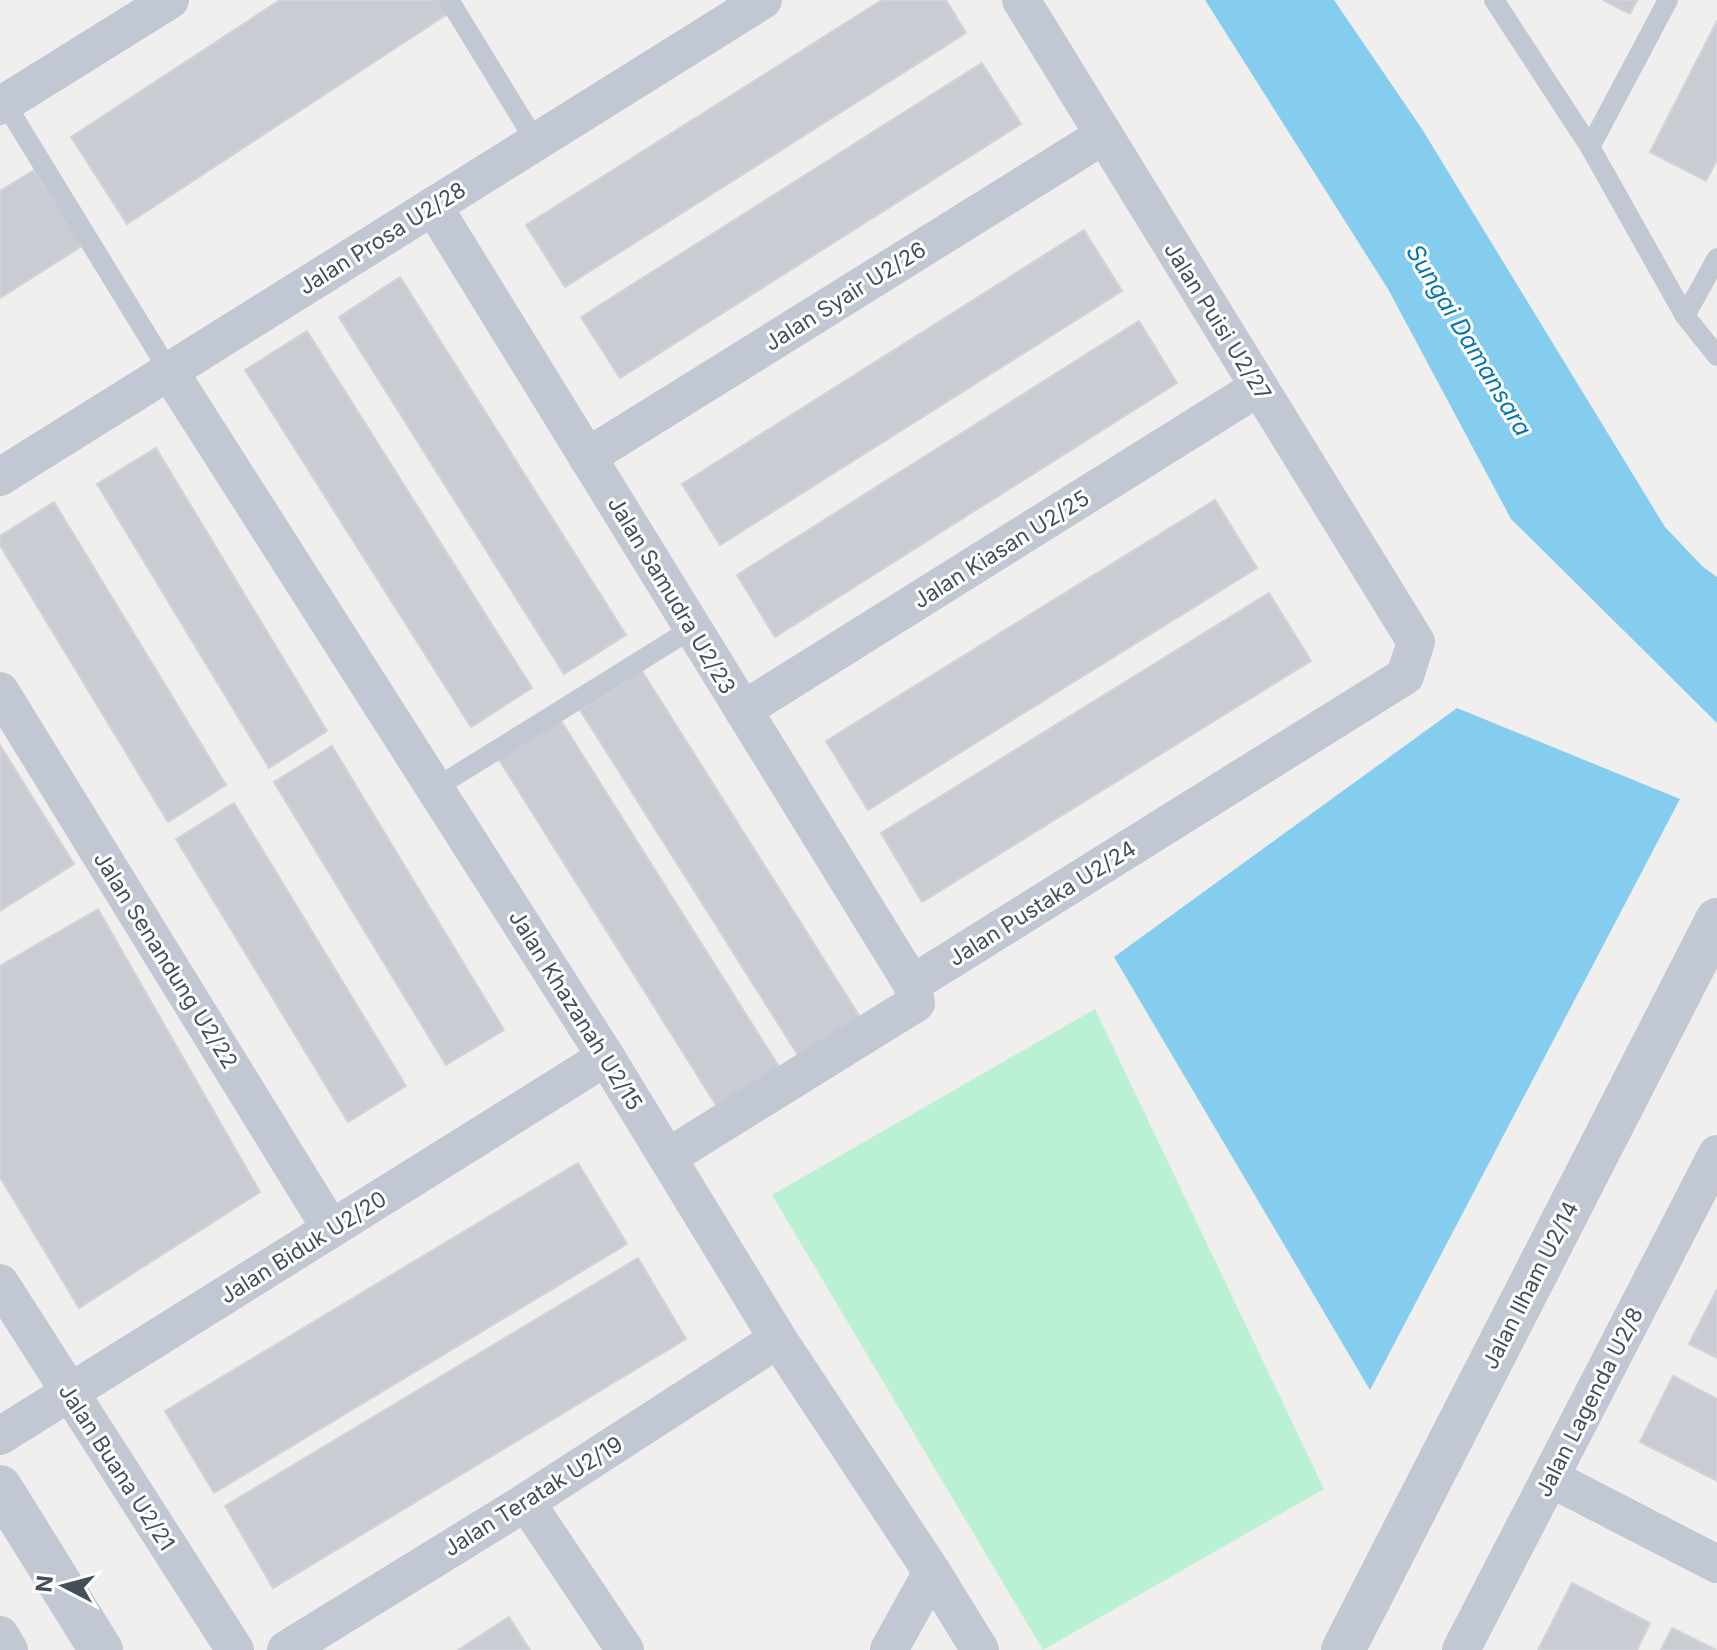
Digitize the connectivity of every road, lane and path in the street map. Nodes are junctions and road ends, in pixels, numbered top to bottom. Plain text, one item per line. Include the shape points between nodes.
1 (170, 0) edge
2 (449, 0) edge
3 (763, 0) edge
4 (1021, 0) edge
5 (1494, 0) edge
6 (1668, 0) edge
7 (2, 104) edge
8 (1104, 135) junction
9 (536, 142) junction
10 (1590, 147) junction
11 (433, 206) junction
12 (1717, 258) edge
13 (1709, 287) edge
14 (1685, 316) junction
15 (1717, 356) edge
16 (169, 371) junction
17 (1259, 387) junction
18 (587, 457) junction
19 (0, 477) edge
20 (693, 628) junction
21 (1416, 642) joint
22 (0, 691) edge
23 (743, 710) junction
24 (437, 787) junction
25 (1717, 920) edge
26 (912, 984) junction
27 (606, 1057) junction
28 (668, 1157) junction
29 (1713, 1173) edge
30 (331, 1229) junction
31 (0, 1283) edge
32 (778, 1339) junction
33 (69, 1392) junction
34 (0, 1436) edge
35 (1550, 1478) junction
36 (0, 1487) edge
37 (526, 1502) junction
38 (1717, 1564) edge
39 (932, 1572) junction
40 (0, 1635) edge
41 (9, 1650) edge
42 (101, 1650) edge
43 (235, 1650) edge
44 (286, 1650) edge
45 (625, 1650) edge
46 (889, 1650) edge
47 (980, 1650) edge
48 (1343, 1650) edge
49 (1461, 1650) edge

1 - 7 street
2 - 9 lane
3 - 9 street, Jalan Prosa U2/28
4 - 8 street, Jalan Puisi U2/27
5 - 10 lane
6 - 10 lane
7 - 16 lane
8 - 17 street, Jalan Puisi U2/27
8 - 18 street, Jalan Syair U2/26
9 - 11 street, Jalan Prosa U2/28
10 - 14 lane
11 - 16 street, Jalan Prosa U2/28
11 - 18 street, Jalan Samudra U2/23
12 - 13 lane
13 - 14 lane
14 - 15 lane
16 - 19 street, Jalan Prosa U2/28
16 - 24 street, Jalan Khazanah U2/15
17 - 21 street, Jalan Puisi U2/27
17 - 23 street, Jalan Kiasan U2/25
18 - 20 street, Jalan Samudra U2/23
20 - 23 street, Jalan Samudra U2/23
20 - 24 lane
21 - 26 street, Jalan Pustaka U2/24 via 1405,676
22 - 30 street, Jalan Senandung U2/22
23 - 26 street, Jalan Samudra U2/23
24 - 27 street, Jalan Khazanah U2/15
25 - 48 street, Jalan Ilham U2/14
26 - 28 street via 916,1003
27 - 28 street, Jalan Khazanah U2/15
27 - 30 street, Jalan Biduk U2/20
28 - 32 street, Jalan Khazanah U2/15
29 - 35 street, Jalan Lagenda U2/8
30 - 33 street, Jalan Biduk U2/20
31 - 33 street, Jalan Buana U2/21
32 - 37 street, Jalan Teratak U2/19
32 - 39 street, Jalan Khazanah U2/15
33 - 34 street, Jalan Biduk U2/20
33 - 43 street, Jalan Buana U2/21
35 - 38 street
35 - 49 street, Jalan Lagenda U2/8
36 - 42 street
37 - 44 street, Jalan Teratak U2/19
37 - 45 street
39 - 46 street
39 - 47 street, Jalan Khazanah U2/15
40 - 41 street

